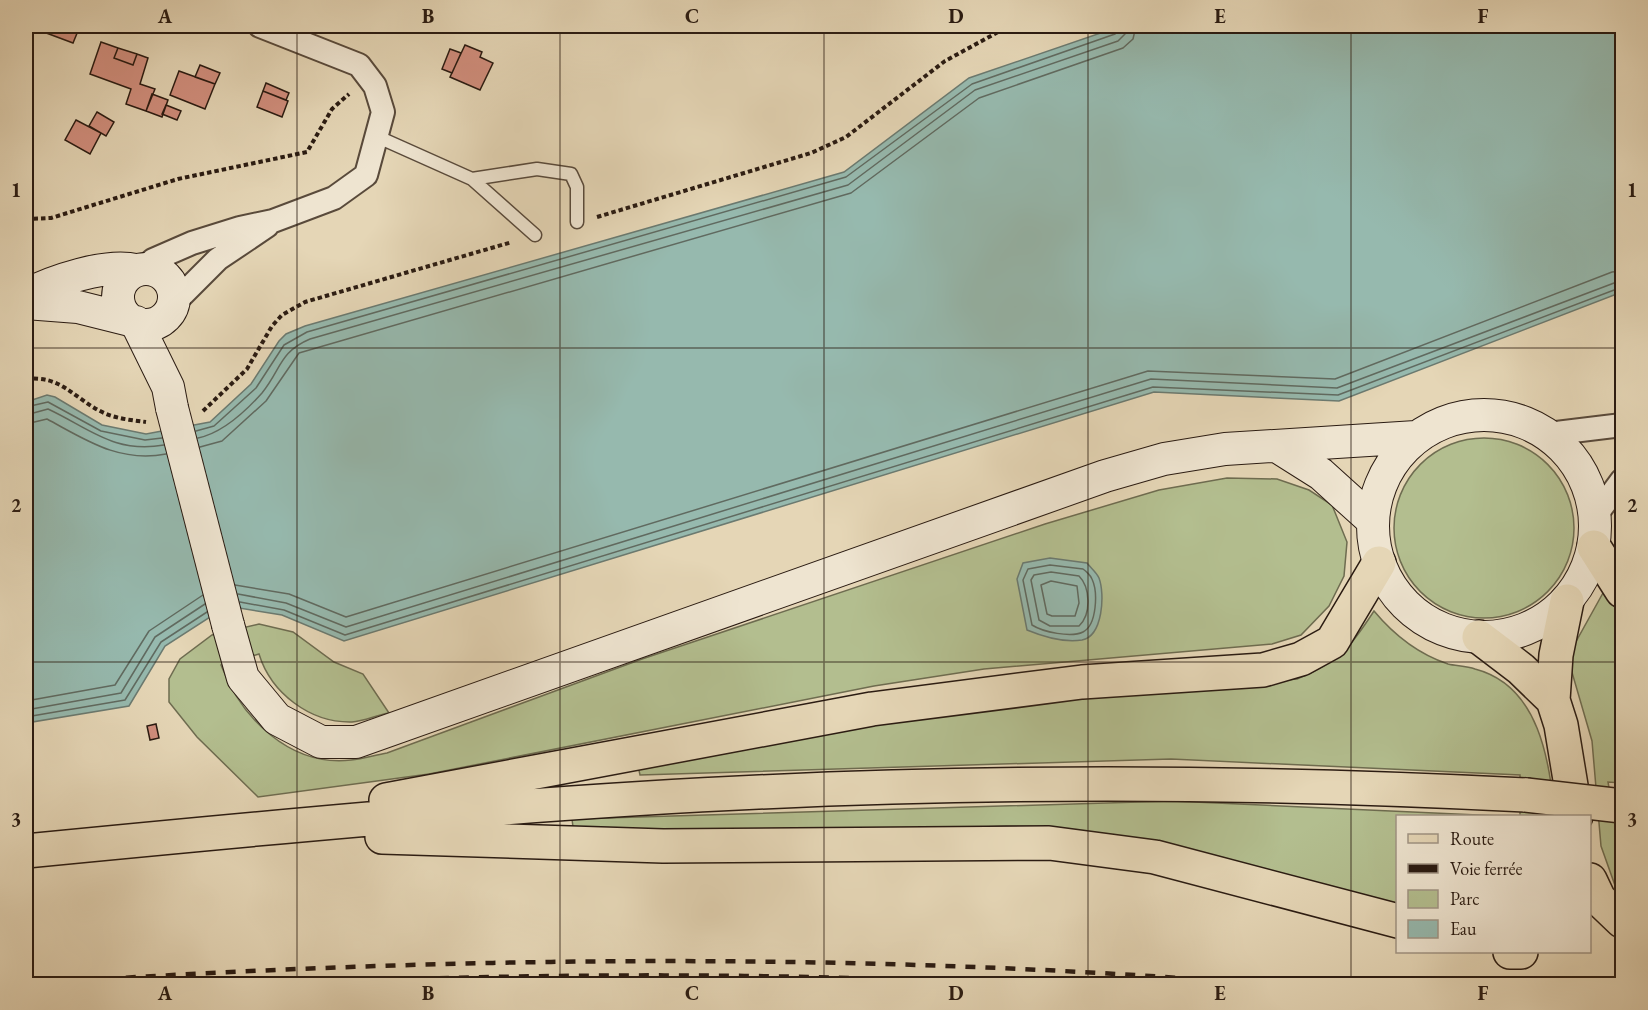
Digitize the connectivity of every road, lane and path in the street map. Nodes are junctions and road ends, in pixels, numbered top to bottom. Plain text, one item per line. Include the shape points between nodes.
1 (260, 26) edge
2 (375, 86) junction
3 (378, 137) junction
4 (472, 179) junction
5 (26, 219) edge
6 (273, 221) junction
7 (578, 222) dead end
8 (535, 235) dead end
9 (140, 269) junction
10 (26, 295) edge
11 (26, 303) edge
12 (172, 307) junction
13 (133, 321) junction
14 (170, 397) junction
15 (1623, 425) edge
16 (1548, 434) junction
17 (1416, 437) junction
18 (1278, 447) junction
19 (1623, 480) edge
20 (1596, 515) junction
21 (1373, 521) junction
22 (1594, 547) junction
23 (1379, 563) junction
24 (1623, 591) edge
25 (1567, 601) junction
26 (1479, 637) junction
27 (1553, 700) junction
28 (1623, 806) edge
29 (1576, 815) edge
30 (216, 832) junction
31 (26, 851) edge
32 (1396, 920) edge
33 (1551, 979) dead end
34 (1606, 984) edge

1 - 2 street via 359,65
2 - 3 street via 383,112
2 - 5 path via 347,95 333,109 307,152 178,179 51,218
3 - 4 lane
3 - 6 street via 366,175 333,198
4 - 7 lane via 537,169 571,174 577,187
4 - 8 lane
6 - 9 street via 192,243
6 - 12 street via 218,259
9 - 10 street via 115,267
9 - 12 street via 161,272 168,278 175,294
9 - 13 street via 123,281 119,289 120,306
11 - 13 street via 78,307
12 - 13 street via 165,317 151,324
12 - 14 street
13 - 14 street
14 - 18 street, bridge via 243,678 277,720 321,742 356,742 1105,476 1164,459 1225,449
15 - 16 street
16 - 17 street via 1505,416 1482,414 1458,417
16 - 20 street via 1581,469
17 - 18 street
17 - 21 street via 1385,474 1376,497
18 - 21 street via 1321,474
19 - 20 street
20 - 22 street
21 - 23 street
22 - 24 main road
22 - 25 street via 1584,576
23 - 26 street via 1402,600 1429,622 1453,633
23 - 30 main road via 1332,642 1301,659 1263,670 1082,682 872,709
25 - 26 street via 1527,629
25 - 27 main road via 1556,655
26 - 27 main road
27 - 29 main road via 1562,725
28 - 30 main road, bridge via 1526,795 1369,787 888,787 622,800
30 - 31 main road
30 - 32 main road via 663,846 1049,843 1155,857
33 - 34 path

